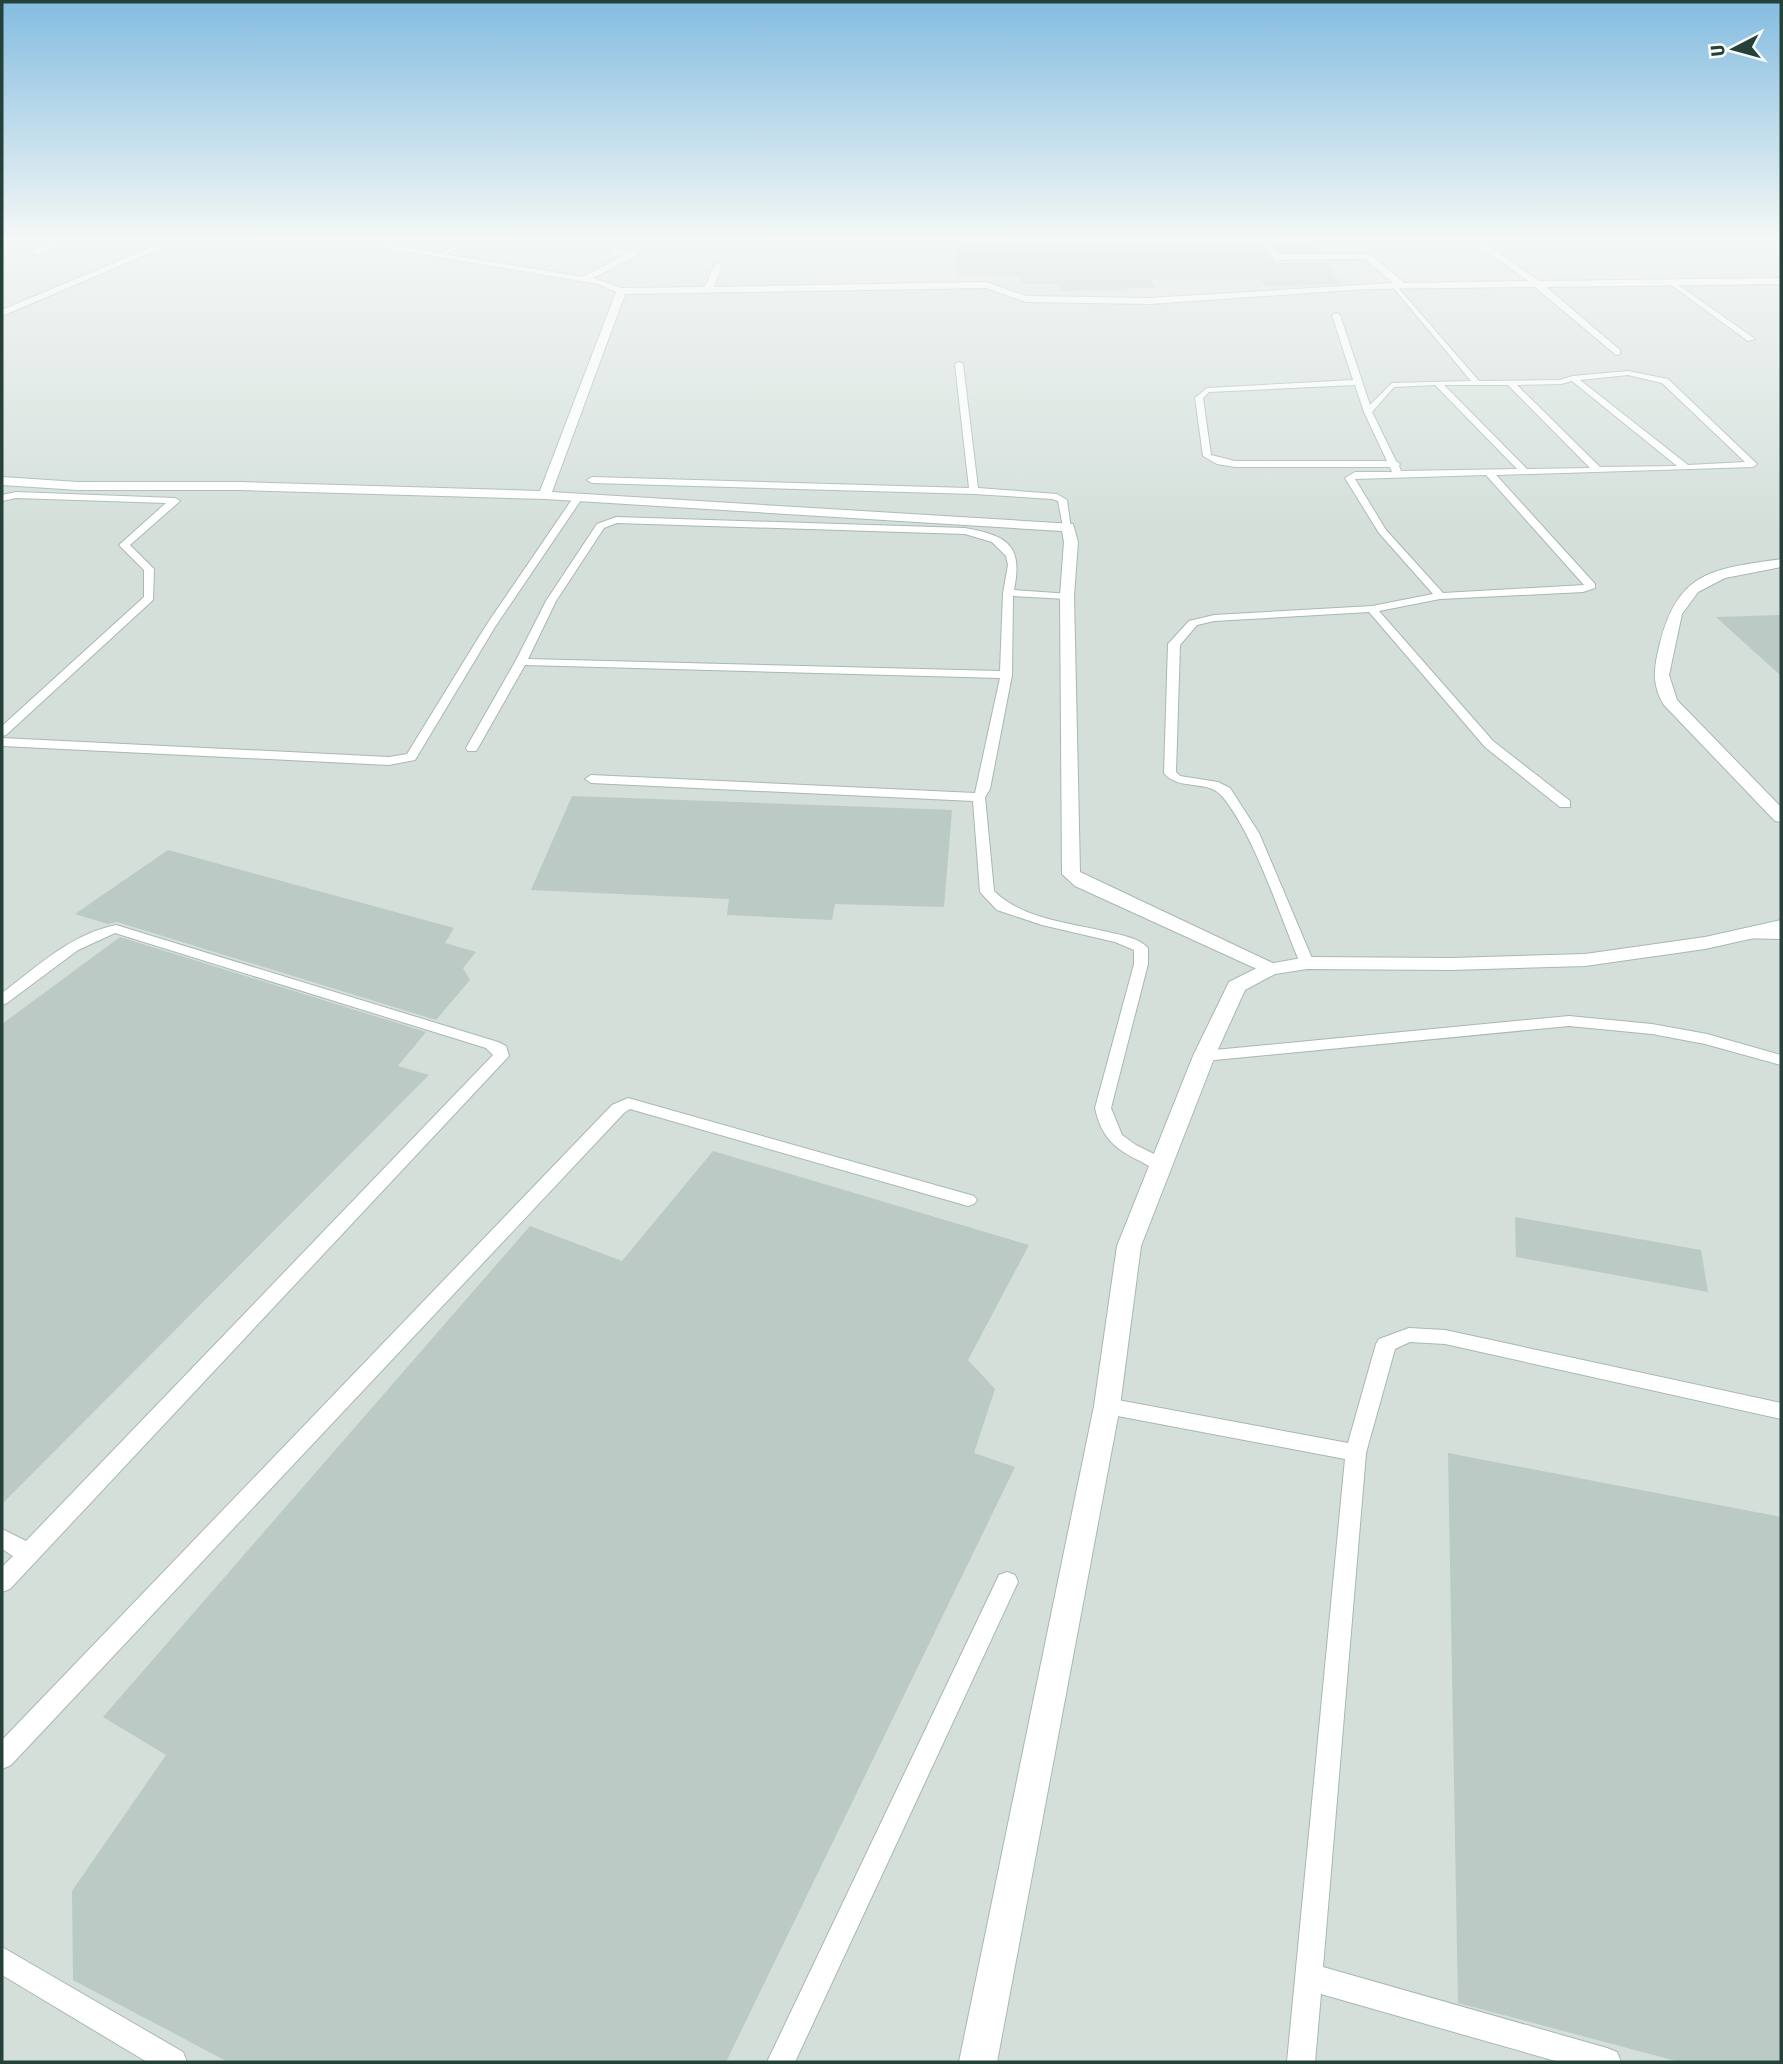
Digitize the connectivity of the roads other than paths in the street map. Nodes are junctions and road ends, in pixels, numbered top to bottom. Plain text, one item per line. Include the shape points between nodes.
1 (604, 337) edge
2 (1343, 337) edge
3 (1440, 337) edge
4 (1599, 337) edge
5 (1616, 352) dead end
6 (960, 364) dead end
7 (1573, 378) junction
8 (1358, 382) junction
9 (1437, 383) junction
10 (1477, 383) junction
11 (1510, 383) junction
12 (1368, 412) junction
13 (1686, 468) junction
14 (1397, 469) junction
15 (1597, 470) junction
16 (1525, 472) junction
17 (1489, 473) junction
18 (592, 480) dead end
19 (2, 481) edge
20 (194, 486) junction
21 (974, 491) junction
22 (73, 492) junction
23 (545, 495) junction
24 (578, 497) junction
25 (2, 498) edge
26 (175, 501) junction
27 (1068, 527) junction
28 (1781, 563) edge
29 (1007, 593) junction
30 (1067, 596) junction
31 (1440, 596) junction
32 (1372, 609) junction
33 (521, 662) junction
34 (1006, 676) junction
35 (2, 732) edge
36 (2, 743) edge
37 (472, 748) dead end
38 (591, 779) dead end
39 (979, 797) junction
40 (1564, 804) dead end
41 (1781, 817) edge
42 (1781, 926) edge
43 (1745, 935) junction
44 (1781, 935) edge
45 (1307, 963) junction
46 (1270, 969) junction
47 (2, 1000) edge
48 (1204, 1056) junction
49 (1781, 1060) edge
50 (1160, 1164) junction
51 (968, 1200) dead end
52 (1107, 1406) junction
53 (1781, 1411) edge
54 (1356, 1453) junction
55 (2, 1538) edge
56 (27, 1553) junction
57 (2, 1582) edge
58 (1007, 1582) dead end
59 (2, 1757) edge
60 (2, 1961) edge
61 (1308, 1977) junction
62 (173, 2062) edge
63 (781, 2062) edge
64 (978, 2062) edge
65 (1301, 2062) edge
66 (1607, 2062) edge

1 - 23 street
2 - 8 lane
3 - 10 lane
4 - 5 street
6 - 21 lane
7 - 11 lane
7 - 13 lane
7 - 13 lane via 1628,373 1665,381 1753,464
8 - 12 lane
8 - 14 lane via 1207,390 1199,398 1207,456 1235,464
9 - 10 lane
9 - 12 lane via 1392,384
9 - 16 lane
10 - 11 lane
11 - 15 lane
12 - 14 lane
13 - 15 lane
14 - 17 lane
14 - 31 lane via 1350,478 1382,531
15 - 16 lane
16 - 17 lane
17 - 31 lane via 1591,586
18 - 21 lane
19 - 22 street
20 - 22 street
20 - 23 street
20 - 26 lane
21 - 27 lane via 1060,498
22 - 25 lane
22 - 26 lane
23 - 24 street
24 - 27 street
24 - 36 lane via 490,627 411,757 389,761
26 - 35 lane via 124,545 149,569 149,598
27 - 30 street
28 - 41 street via 1730,571 1686,595 1675,614 1661,687 1670,702
29 - 30 lane
29 - 33 lane via 1013,564 1005,547 989,535 617,520 600,526 551,601
29 - 34 lane
30 - 46 street via 1071,874
31 - 32 lane
32 - 40 lane via 1489,744
32 - 45 lane via 1214,618 1193,623 1174,644 1170,773 1176,779 1213,785 1225,792 1252,833
33 - 34 lane
33 - 37 lane
34 - 39 lane
38 - 39 lane
39 - 50 lane via 987,891 1002,907 1141,948 1141,964 1103,1108 1116,1143
42 - 43 street
43 - 44 lane
43 - 45 street via 1585,960
45 - 46 street
46 - 48 street via 1236,986
47 - 56 lane via 86,938 116,929 492,1045 501,1055
48 - 49 lane via 1569,1021 1707,1039
48 - 50 street
50 - 52 street via 1129,1246
51 - 59 lane via 628,1103
52 - 54 lane
52 - 64 street
53 - 54 lane via 1444,1337 1409,1335 1386,1344
54 - 61 lane
55 - 56 lane
56 - 57 lane
58 - 63 lane
60 - 62 lane
61 - 65 lane
61 - 66 lane

